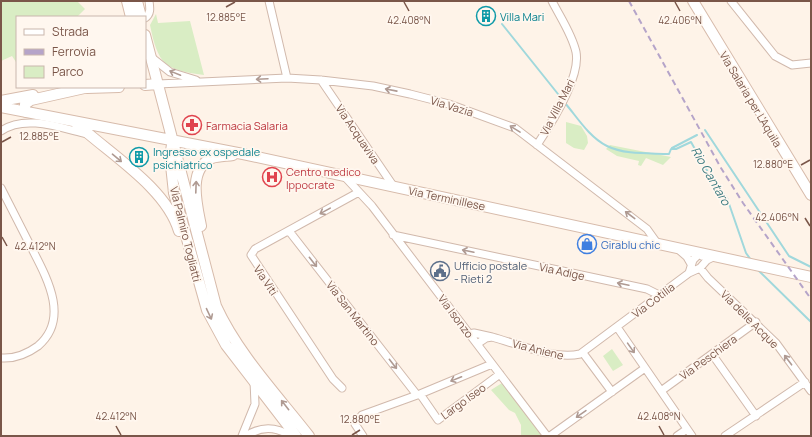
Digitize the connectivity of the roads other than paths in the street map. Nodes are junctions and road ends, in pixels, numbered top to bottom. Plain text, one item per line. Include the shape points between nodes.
1 (127, 1) edge
2 (137, 1) edge
3 (149, 1) edge
4 (269, 1) edge
5 (552, 1) edge
6 (693, 1) edge
7 (730, 1) edge
8 (131, 16) edge
9 (141, 16) edge
10 (146, 17) edge
11 (146, 39) edge
12 (150, 56) junction
13 (811, 63) edge
14 (287, 78) junction
15 (321, 80) junction
16 (204, 82) junction
17 (158, 84) junction
18 (146, 85) edge
19 (83, 88) edge
20 (61, 92) junction
21 (1, 101) edge
22 (1, 107) edge
23 (25, 112) junction
24 (166, 115) junction
25 (75, 122) junction
26 (1, 131) edge
27 (87, 134) junction
28 (153, 137) junction
29 (173, 141) junction
30 (537, 145) junction
31 (243, 154) junction
32 (345, 177) junction
33 (363, 181) junction
34 (1, 188) edge
35 (394, 188) junction
36 (361, 194) junction
37 (811, 196) edge
38 (289, 231) junction
39 (393, 234) junction
40 (417, 240) junction
41 (657, 243) junction
42 (674, 247) junction
43 (405, 250) junction
44 (700, 253) junction
45 (718, 257) junction
46 (757, 263) junction
47 (691, 264) junction
48 (702, 266) junction
49 (811, 272) edge
50 (689, 273) junction
51 (811, 277) edge
52 (200, 289) junction
53 (212, 294) junction
54 (660, 295) junction
55 (756, 322) junction
56 (617, 328) junction
57 (469, 334) junction
58 (492, 337) junction
59 (477, 344) junction
60 (583, 353) junction
61 (712, 354) junction
62 (1, 358) edge
63 (492, 364) junction
64 (645, 368) junction
65 (500, 374) junction
66 (254, 381) junction
67 (805, 382) junction
68 (342, 388) dead end
69 (661, 391) junction
70 (811, 391) edge
71 (612, 392) junction
72 (418, 395) junction
73 (756, 416) junction
74 (687, 429) junction
75 (242, 436) edge
76 (246, 436) edge
77 (291, 436) edge
78 (296, 436) edge
79 (309, 436) edge
80 (363, 436) edge
81 (548, 436) edge
82 (677, 436) edge
83 (692, 436) edge
84 (725, 436) edge

1 - 8 street
2 - 9 street
3 - 10 street via 150,10
4 - 14 street
5 - 30 street, Via Villa Mari via 576,51 576,68 564,98
6 - 37 street, Via Salaria per L'Aquila
7 - 13 street via 775,56 792,65
11 - 12 street
16 -> 12 street, Via Vazia via 170,72
12 - 17 street
14 - 15 street, Via Vazia
14 -> 16 street, Via Vazia
30 -> 15 street, Via Vazia via 515,128 449,104 373,86
15 - 35 street, Via Acquaviva
16 - 17 street, Via Vazia
17 - 18 street
17 - 24 street
19 - 20 street
20 - 21 street via 53,91
20 - 23 street via 28,100 24,106
22 - 23 street, Via Terminillese
23 - 25 street, Via Terminillese
24 - 28 street via 163,128
24 - 29 street
25 - 27 street
25 - 28 street, Via Terminillese
26 - 27 street via 19,123 50,125
27 -> 52 street via 152,188 165,204 177,226 190,272
28 - 29 street, Via Terminillese
29 - 31 street, Via Terminillese
29 - 52 street, Via Palmiro Togliatti via 170,156 174,193
29 - 53 street, Via Palmiro Togliatti
41 -> 30 street, Via Vazia via 647,229
31 - 32 street, Via Terminillese
53 -> 31 street via 197,207 196,178 200,169 210,159
32 - 33 street, Via Terminillese
32 - 36 street, Via Isonzo
33 - 35 street, Via Terminillese
33 - 36 street
34 - 62 street via 49,282 54,313 51,328 44,341 25,354
35 - 41 street, Via Terminillese
36 -> 38 street, Via Viti
36 - 39 street, Via Isonzo
38 - 68 street, Via Viti via 255,249 251,256 333,379
38 -> 72 street, Via San Martino
39 - 40 street, Via Adige
39 - 43 street, Via Isonzo
40 - 43 street
54 -> 40 street, Via Adige via 647,289
41 - 42 street, Via Terminillese
42 - 44 street, Via Terminillese
42 - 47 street via 683,252
43 - 57 street, Via Isonzo
44 - 45 street, Via Terminillese
44 - 47 street
44 - 48 street, Via delle Acque
45 - 46 street, Via Terminillese
45 - 48 street via 708,260
46 - 49 street, Via Terminillese
46 - 51 street, Via Terminillese
47 - 50 street
48 - 50 street
48 - 55 street, Via delle Acque via 708,278
50 - 54 street, Via Cotilia
52 -> 66 street, Via Palmiro Togliatti via 216,328
79 -> 53 street, Via Palmiro Togliatti via 241,348 223,321
54 - 56 street, Via Cotilia
55 - 61 street, Via Peschiera
67 -> 55 street, Via delle Acque via 776,343
56 - 60 street, Via Cotilia
56 -> 64 street
57 - 58 street, Via Aniene
57 - 59 street, Via Isonzo
58 - 59 street
58 - 60 street, Via Aniene via 556,355 569,357
59 - 63 street, Via Isonzo
60 - 71 street
61 - 69 street, Via Peschiera
61 - 73 street
63 - 65 street, Via Isonzo
63 -> 72 street, Largo Iseo
64 - 69 street
64 - 71 street
65 - 72 street, Largo Iseo via 438,420
65 - 81 street, Via Isonzo
66 - 75 street via 255,404
66 - 78 street, Via Palmiro Togliatti
67 - 70 street, Via delle Acque
67 - 73 street
69 - 74 street
71 -> 81 street
72 - 80 street via 362,415 356,424
73 - 84 street
74 - 82 street
74 - 83 street
76 - 77 street via 257,429 267,428

